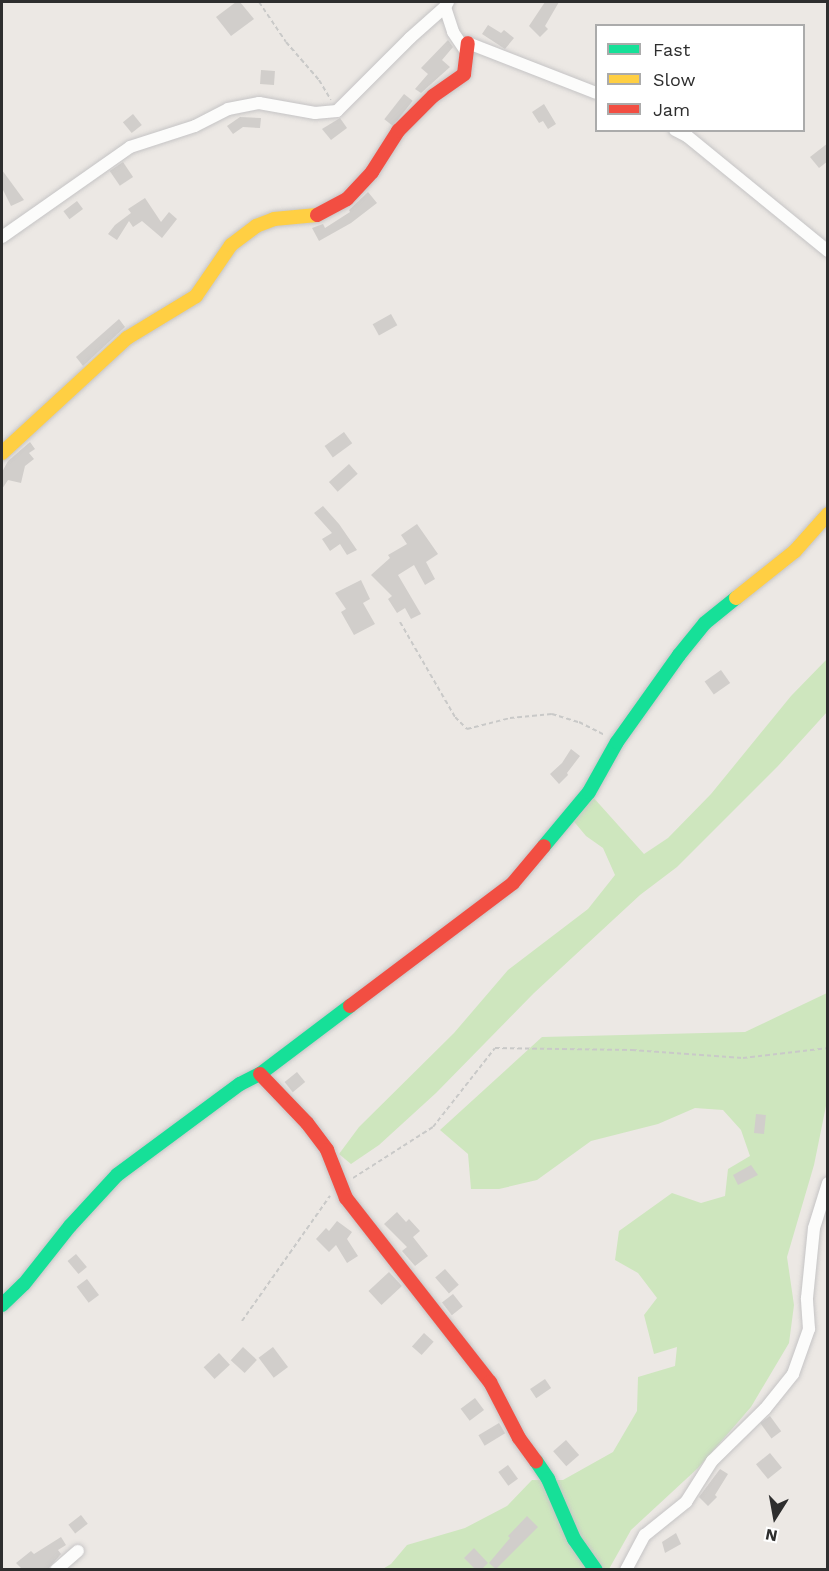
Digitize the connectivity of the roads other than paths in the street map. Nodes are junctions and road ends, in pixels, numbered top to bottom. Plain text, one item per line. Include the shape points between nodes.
1 (447, 4) edge
2 (468, 43) junction
3 (595, 92) edge
4 (679, 132) edge
5 (2, 237) edge
6 (828, 251) edge
7 (2, 453) edge
8 (828, 514) edge
9 (260, 1074) junction
10 (828, 1183) edge
11 (2, 1305) edge
12 (78, 1551) dead end
13 (56, 1569) edge
14 (596, 1569) edge
15 (626, 1569) edge

1 - 2 street via 453,32 466,51
1 - 5 street via 337,111 315,113 259,103 228,109 195,126 130,147
2 - 3 street
2 - 7 street via 464,74 433,96 398,131 372,172 347,199 314,217 274,219 256,226 231,245 196,296 127,338
4 - 6 street
8 - 9 street via 795,550 705,623 617,742 589,792 513,883
9 - 11 street via 240,1084 117,1175
9 - 14 street via 327,1150 346,1198 490,1382 519,1438 548,1479 574,1539
10 - 15 street via 814,1228 807,1298 809,1329 793,1374 765,1409 712,1461 686,1502 645,1534
12 - 13 street

